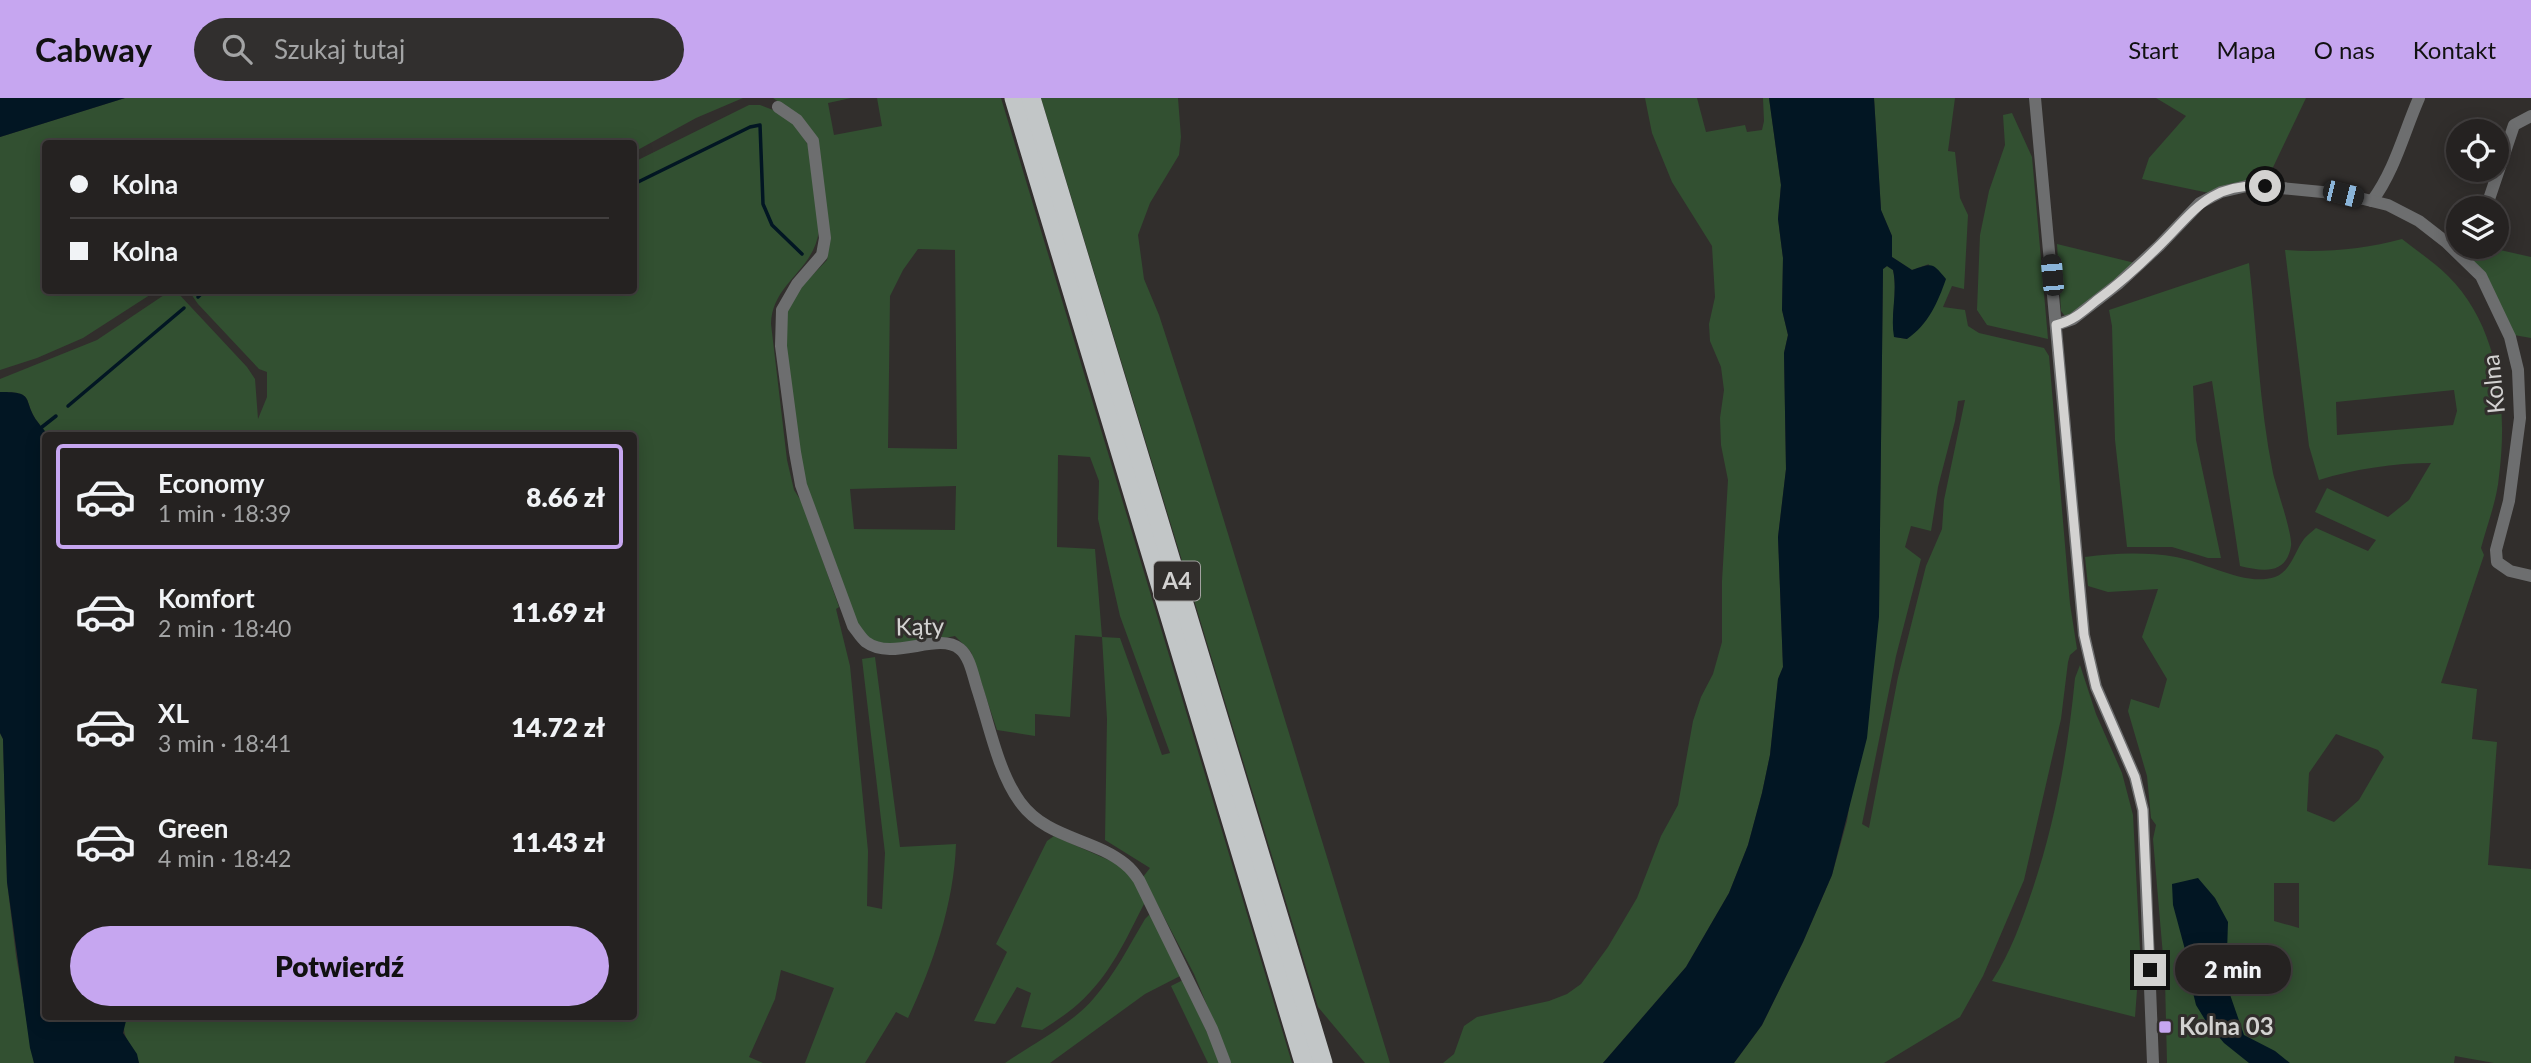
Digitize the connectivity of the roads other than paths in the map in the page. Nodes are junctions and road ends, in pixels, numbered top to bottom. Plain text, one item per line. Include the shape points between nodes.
1 (1014, 98) edge
2 (1031, 98) edge
3 (2035, 98) edge
4 (2419, 98) edge
5 (778, 107) dead end
6 (2531, 116) edge
7 (2490, 196) edge
8 (2372, 201) junction
9 (2446, 240) edge
10 (2468, 259) edge
11 (2056, 325) junction
12 (2531, 576) edge
13 (1225, 1063) edge
14 (1304, 1063) edge
15 (1323, 1063) edge
16 (2153, 1063) edge

1 - 14 highway, A4
2 - 15 highway, A4
3 - 11 street
4 - 8 street via 2381,190
5 - 13 street, Kąty via 797,120 813,141 825,238 822,255 782,310 781,346 795,452 801,485 853,626 867,643 881,648 947,643 960,649 972,669 1000,765 1014,793 1031,815 1063,836 1126,864 1139,880
6 - 7 street via 2514,125
8 - 9 street, Kolna via 2419,221
8 - 11 street, Kolna via 2251,185 2221,192 2200,203 2118,284 2073,319
10 - 12 street, Kolna via 2510,337 2518,370 2519,418 2510,502 2496,550 2497,562
11 - 16 street via 2084,635 2096,687 2135,777 2143,810

